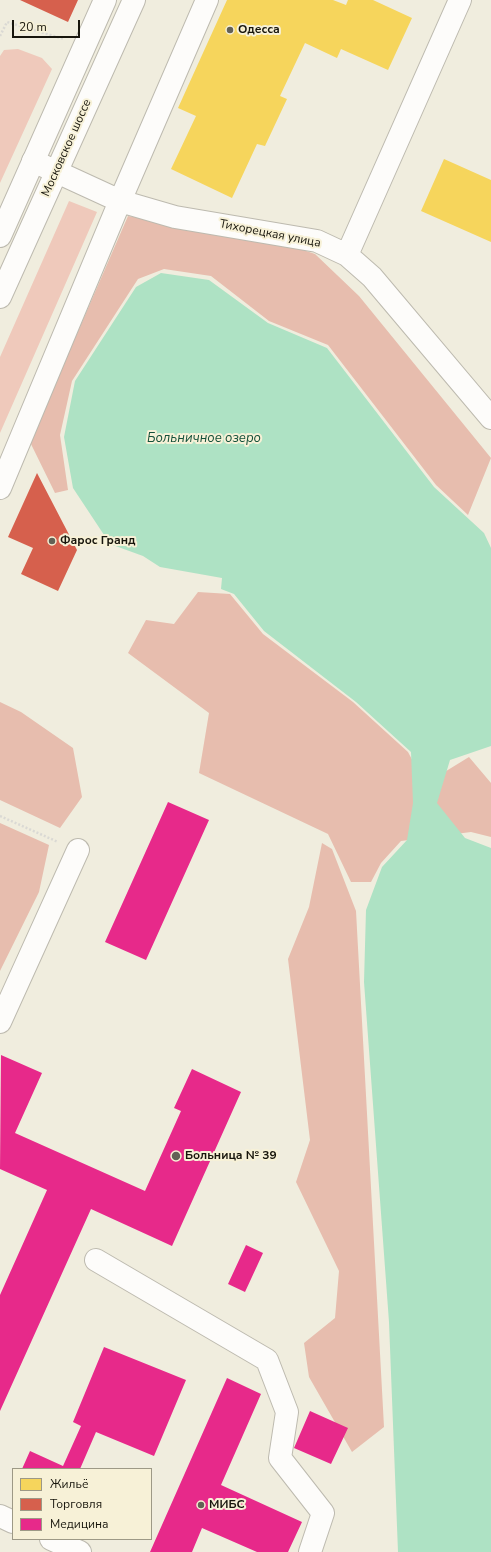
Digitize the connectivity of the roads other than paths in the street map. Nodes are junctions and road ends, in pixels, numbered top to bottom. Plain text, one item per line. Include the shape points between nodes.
1 (105, 0) edge
2 (134, 0) edge
3 (207, 0) edge
4 (460, 0) edge
5 (33, 161) junction
6 (56, 172) junction
7 (120, 200) junction
8 (0, 236) edge
9 (347, 255) junction
10 (0, 297) edge
11 (491, 418) edge
12 (0, 488) edge
13 (78, 850) road end
14 (0, 1022) edge
15 (96, 1260) dead end
16 (0, 1516) edge
17 (12, 1522) edge
18 (53, 1540) edge
19 (80, 1552) edge
20 (310, 1552) edge

1 - 5 main road
2 - 6 main road, Московское шоссе
3 - 7 main road
4 - 9 main road
5 - 6 main road, Тихорецкая улица
5 - 8 main road
6 - 7 main road, Тихорецкая улица
6 - 10 main road, Московское шоссе
7 - 9 main road, Тихорецкая улица via 175,217 317,241
7 - 12 main road
9 - 11 main road, Тихорецкая улица via 372,277
13 - 14 main road
15 - 20 main road via 267,1360 287,1412 280,1458 323,1513
16 - 17 main road
18 - 19 main road

